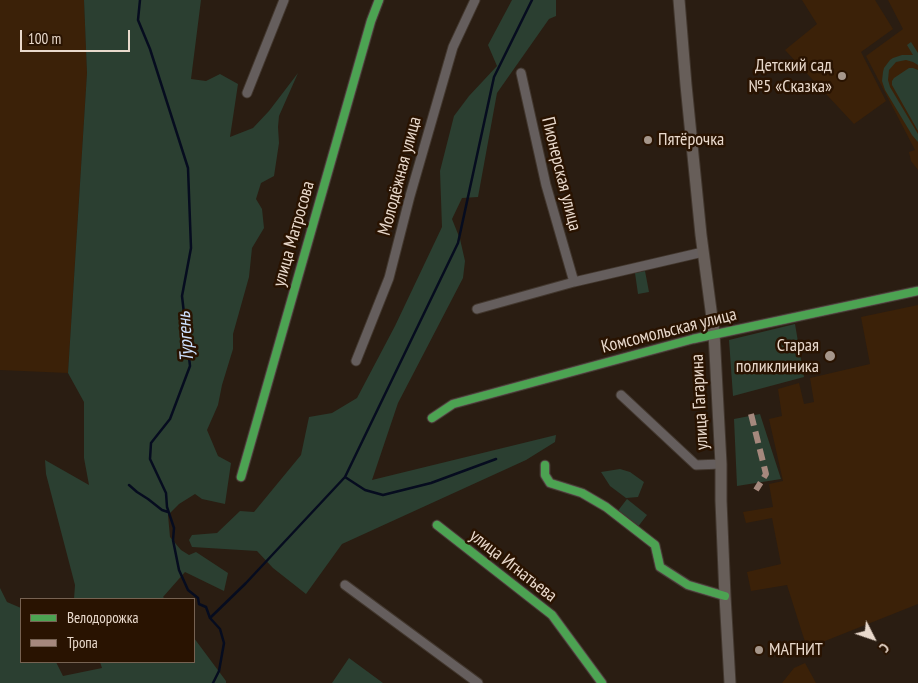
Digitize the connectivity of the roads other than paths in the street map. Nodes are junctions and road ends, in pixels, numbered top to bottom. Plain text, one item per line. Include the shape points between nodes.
1 (284, 0) edge
2 (379, 0) edge
3 (475, 0) edge
4 (680, 0) edge
5 (520, 72) dead end
6 (247, 93) dead end
7 (703, 252) junction
8 (574, 282) junction
9 (918, 291) edge
10 (478, 309) dead end
11 (714, 333) junction
12 (356, 361) dead end
13 (621, 395) dead end
14 (432, 418) dead end
15 (721, 464) junction
16 (545, 465) dead end
17 (241, 477) dead end
18 (437, 525) dead end
19 (345, 585) dead end
20 (725, 596) junction
21 (478, 683) edge
22 (602, 683) edge
23 (730, 683) edge

1 - 6 street
2 - 17 street, улица Матросова
3 - 12 street, Молодёжная улица via 452,47 390,278
4 - 7 main road, улица Гагарина
5 - 8 street, Пионерская улица via 546,185
7 - 8 street
7 - 11 main road, улица Гагарина
8 - 10 street
9 - 11 street, Комсомольская улица
11 - 14 street, Комсомольская улица via 453,404
11 - 15 main road, улица Гагарина
13 - 15 street via 696,466
15 - 20 main road, улица Гагарина
16 - 20 street via 545,475 550,483 582,493 606,507 654,545 660,567 688,585
18 - 22 street, улица Игнатьева via 552,615
19 - 21 street
20 - 23 main road, улица Гагарина

